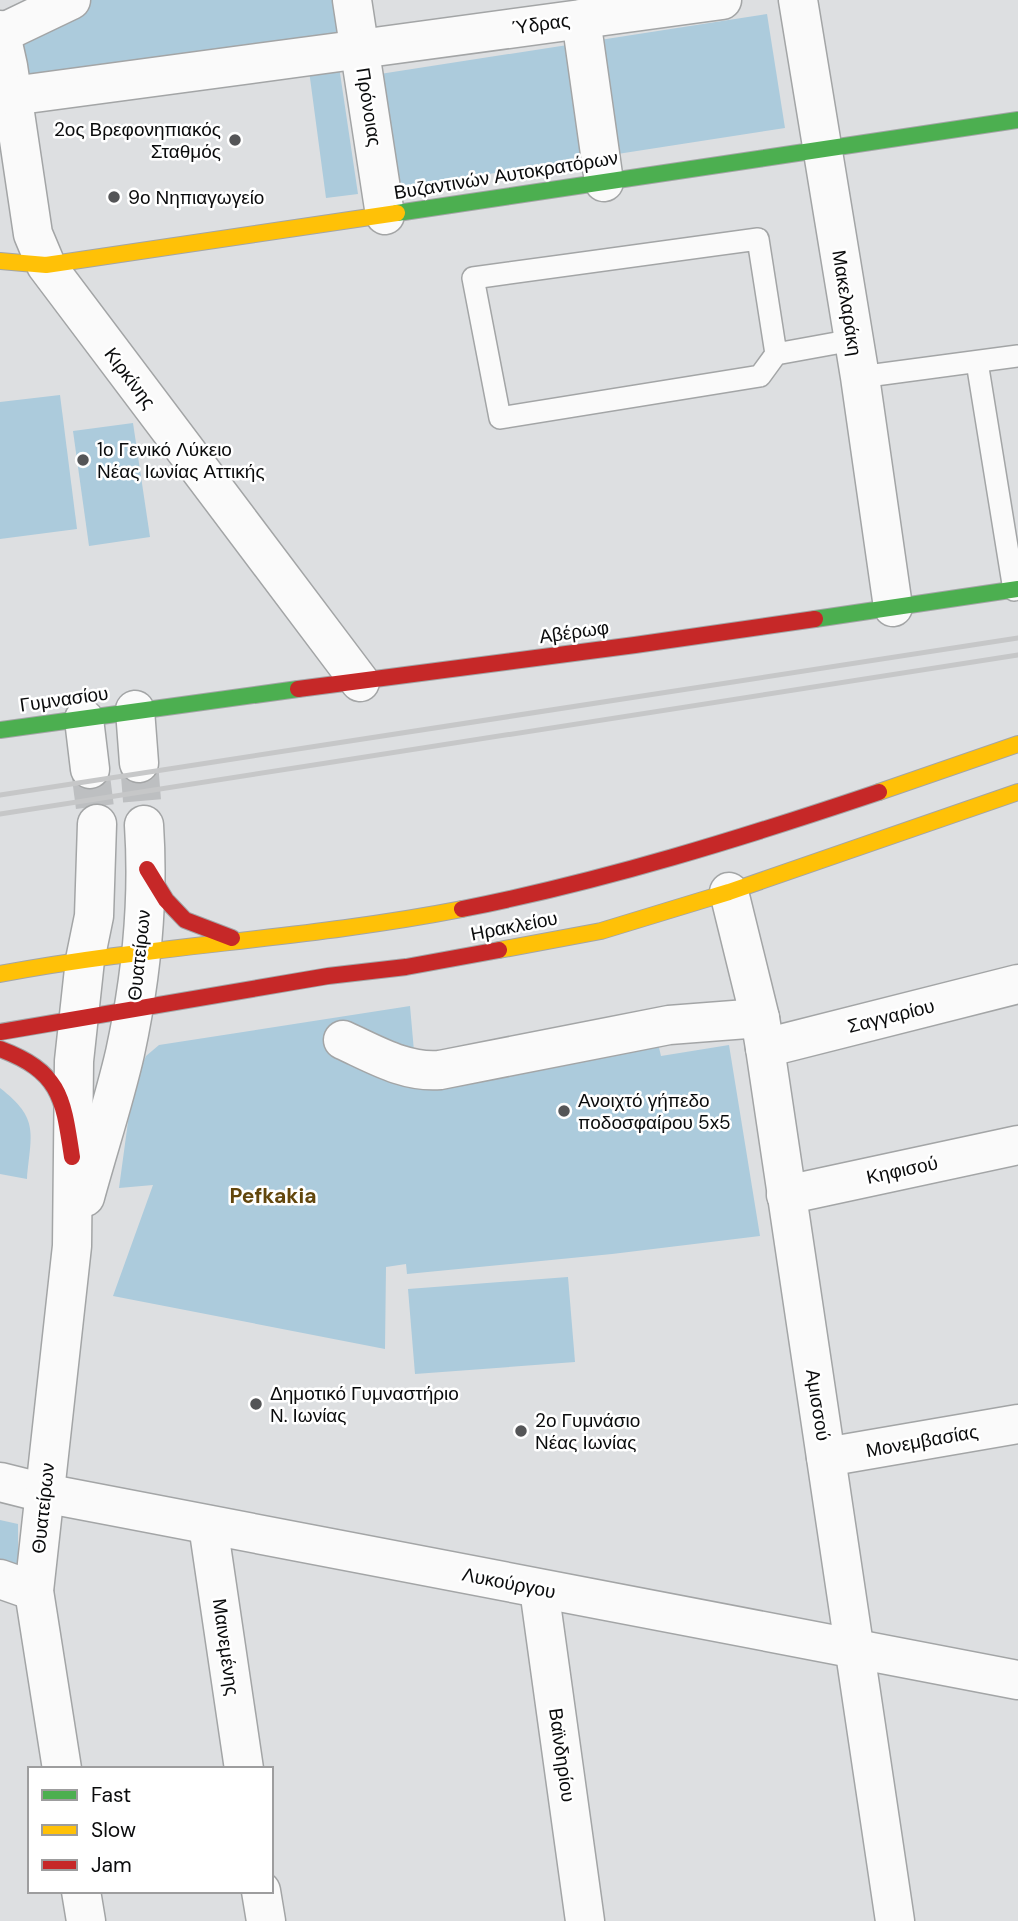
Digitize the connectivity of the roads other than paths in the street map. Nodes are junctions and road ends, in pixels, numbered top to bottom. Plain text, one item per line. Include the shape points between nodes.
1 (71, 0) edge
2 (352, 0) edge
3 (722, 0) edge
4 (798, 0) edge
5 (581, 19) junction
6 (1, 32) edge
7 (354, 50) junction
8 (12, 96) junction
9 (1018, 120) edge
10 (822, 149) junction
11 (604, 182) junction
12 (385, 215) junction
13 (0, 261) edge
14 (46, 265) junction
15 (853, 340) junction
16 (776, 354) junction
17 (1018, 356) edge
18 (977, 362) junction
19 (860, 377) junction
20 (1016, 590) edge
21 (893, 607) junction
22 (360, 682) junction
23 (135, 710) junction
24 (84, 719) junction
25 (0, 730) edge
26 (1018, 744) edge
27 (139, 763) tunnel mouth
28 (90, 769) tunnel mouth
29 (1018, 792) edge
30 (97, 824) tunnel mouth
31 (144, 825) tunnel mouth
32 (147, 869) junction
33 (729, 892) junction
34 (237, 940) junction
35 (140, 950) junction
36 (85, 960) junction
37 (0, 974) edge
38 (1018, 984) edge
39 (134, 1010) junction
40 (79, 1019) junction
41 (0, 1032) edge
42 (762, 1033) junction
43 (343, 1040) dead end
44 (0, 1049) edge
45 (1018, 1145) edge
46 (72, 1157) junction
47 (786, 1195) junction
48 (72, 1246) junction
49 (1018, 1424) edge
50 (826, 1457) junction
51 (0, 1482) edge
52 (44, 1493) junction
53 (208, 1525) junction
54 (17, 1585) edge
55 (539, 1589) junction
56 (854, 1648) junction
57 (1018, 1680) edge
58 (62, 1767) edge
59 (243, 1767) edge
60 (81, 1893) edge
61 (261, 1893) edge
62 (86, 1921) edge
63 (266, 1921) edge
64 (585, 1921) edge
65 (895, 1921) edge

1 - 6 street
2 - 7 street, Πρόνοιας
3 - 5 street, Ύδρας
4 - 10 street, Μακελαράκη
5 - 7 street, Ύδρας
5 - 11 street
6 - 8 street, Κιρκίνης
7 - 8 street, Ύδρας
7 - 12 street, Πρόνοιας
8 - 14 street, Κιρκίνης via 33,234
9 - 10 main road, Βυζαντινών Αυτοκρατόρων
10 - 11 main road, Βυζαντινών Αυτοκρατόρων
10 - 15 street, Μακελαράκη
11 - 12 main road, Βυζαντινών Αυτοκρατόρων
12 - 14 main road, Βυζαντινών Αυτοκρατόρων
13 - 14 main road, Βυζαντινών Αυτοκρατόρων
14 - 22 street, Κιρκίνης
15 - 16 lane
15 - 19 street, Μακελαράκη
16 - 16 lane via 760,376 500,418 473,278 758,239
17 - 18 lane
18 - 19 lane
18 - 20 lane
19 - 21 street, Μακελαράκη
20 - 21 main road, Αβέρωφ
21 - 22 main road, Αβέρωφ
22 - 23 main road, Αβέρωφ
23 - 24 main road, Γυμνασίου
23 - 27 street
24 - 25 main road, Γυμνασίου
24 - 28 street
26 - 34 main road, Ηρακλείου via 619,873 424,916
29 - 33 main road, Ηρακλείου
30 - 36 street, Θυατείρων via 94,916
31 - 32 street, Θυατείρων
32 - 34 main road via 166,900 185,919
32 - 35 street, Θυατείρων
33 - 39 main road, Ηρακλείου via 601,931
33 - 42 street, Αμισσού
34 - 35 main road, Ηρακλείου
35 - 36 main road, Ηρακλείου
35 - 39 street, Θυατείρων
36 - 37 main road, Ηρακλείου
36 - 40 street, Θυατείρων
38 - 42 street, Σαγγαρίου
39 - 40 main road, Ηρακλείου
39 - 48 street, Θυατείρων
40 - 41 main road, Ηρακλείου
40 - 46 street, Θυατείρων
42 - 43 street, Σαγγαρίου via 669,1025 424,1072
42 - 47 street, Αμισσού
44 - 46 main road via 41,1068 53,1083 64,1104
45 - 47 street, Κηφισού
46 - 48 street, Θυατείρων
47 - 50 street, Αμισσού
48 - 52 street, Θυατείρων
49 - 50 street, Μονεμβασίας
50 - 56 street, Αμισσού
51 - 52 street, Λυκούργου
52 - 53 street, Λυκούργου
52 - 54 street, Θυατείρων
53 - 55 street, Λυκούργου
53 - 59 street, Μαινεμένης
54 - 58 street, Θυατείρων
55 - 56 street, Λυκούργου
55 - 64 street, Βαϊνδηρίου
56 - 57 street, Λυκούργου
56 - 65 street, Αμισσού
60 - 62 street
61 - 63 street

